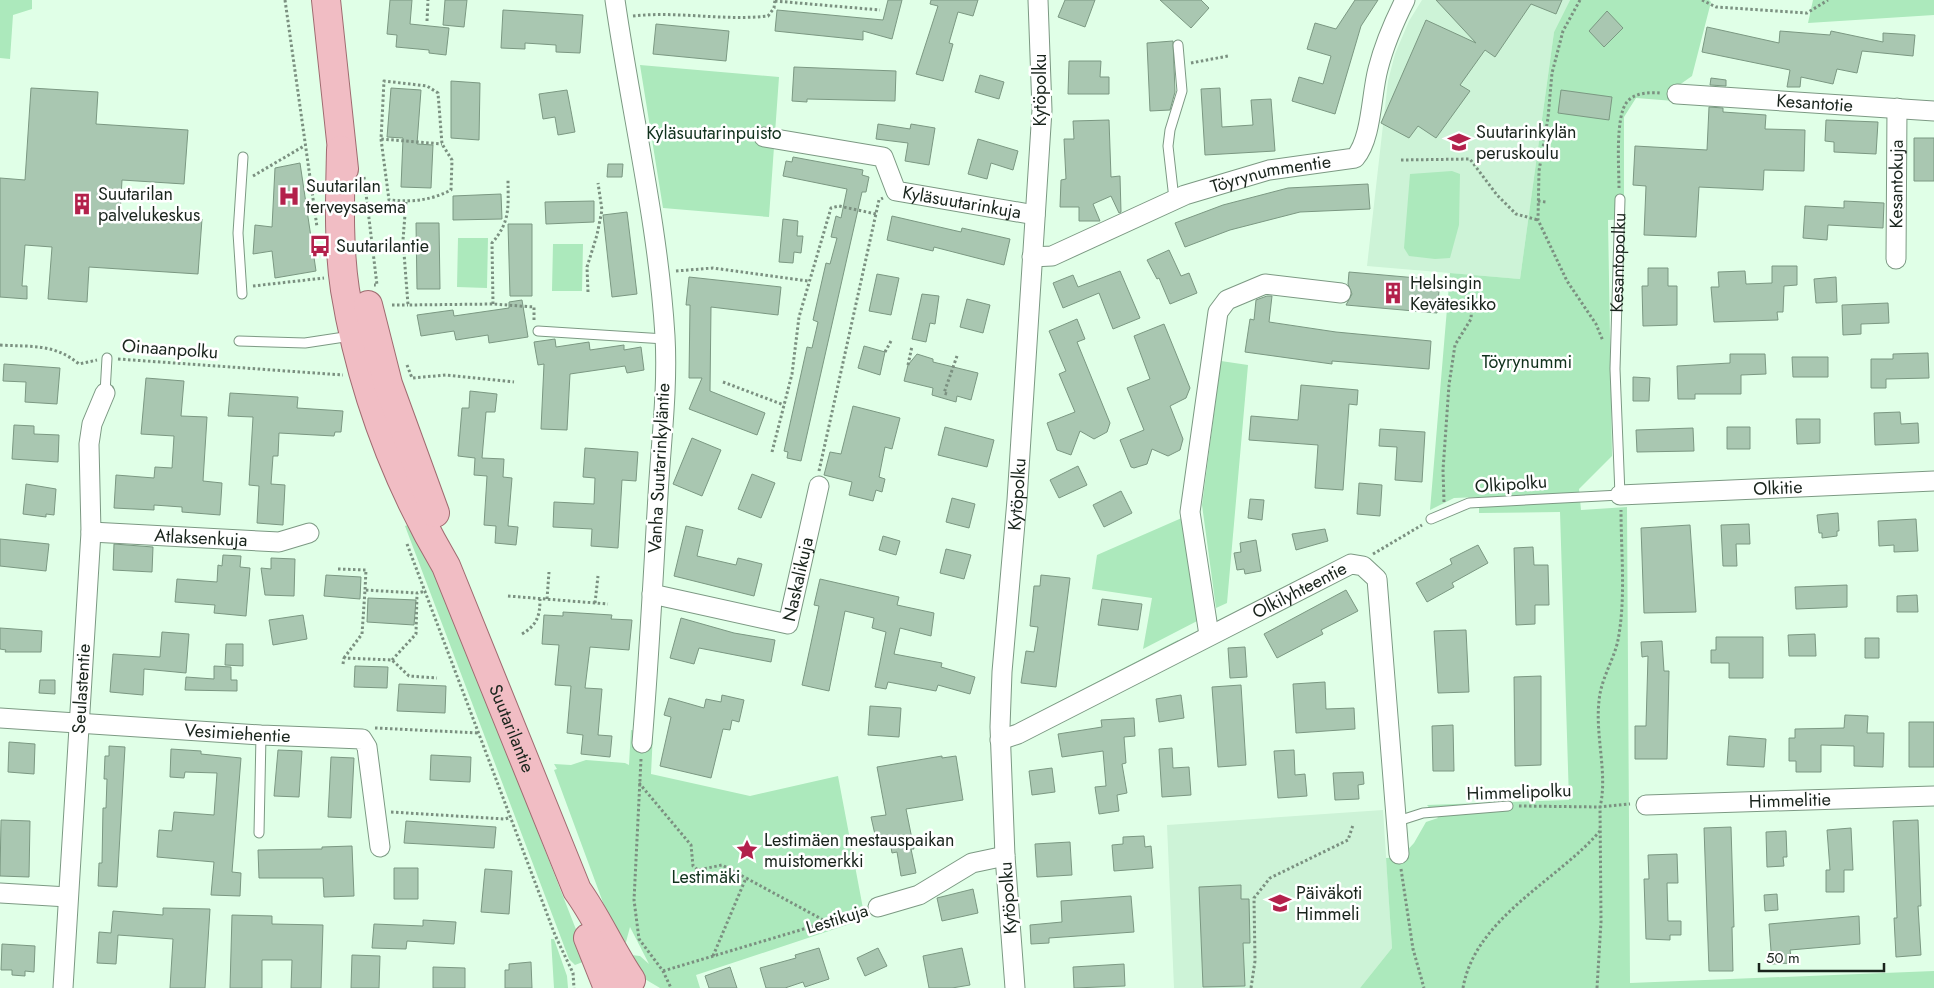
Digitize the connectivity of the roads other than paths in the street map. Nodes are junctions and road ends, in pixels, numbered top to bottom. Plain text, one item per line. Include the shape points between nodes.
1 (326, 0) edge
2 (1038, 0) edge
3 (1405, 0) edge
4 (616, 9) edge
5 (1178, 45) dead end
6 (1686, 94) road end
7 (1897, 108) junction
8 (1934, 111) edge
9 (764, 137) road end
10 (244, 156) dead end
11 (1620, 199) road end
12 (1174, 200) junction
13 (1035, 215) junction
14 (1032, 257) junction
15 (1896, 259) dead end
16 (242, 290) road end
17 (1341, 293) dead end
18 (365, 329) junction
19 (538, 331) road end
20 (665, 338) junction
21 (240, 341) dead end
22 (107, 358) road end
23 (105, 393) joint
24 (1934, 481) edge
25 (819, 486) road end
26 (1620, 495) junction
27 (1431, 519) road end
28 (91, 532) junction
29 (310, 533) dead end
30 (652, 594) junction
31 (1209, 635) junction
32 (0, 718) edge
33 (79, 722) junction
34 (261, 735) junction
35 (1000, 740) junction
36 (642, 743) road end
37 (1934, 796) edge
38 (1646, 804) road end
39 (1508, 806) road end
40 (1394, 822) junction
41 (259, 833) dead end
42 (380, 848) dead end
43 (1398, 854) road end
44 (1005, 856) junction
45 (0, 894) edge
46 (68, 897) junction
47 (878, 907) road end
48 (633, 983) edge
49 (63, 988) edge
50 (1015, 988) edge

1 - 18 main road, Suutarilantie via 341,150 364,287
2 - 13 street, Kytöpolku via 1042,110
3 - 12 street, Töyrynummentie via 1385,46 1364,144 1355,158 1269,170
4 - 20 street, Vanha Suutarinkyläntie via 660,273
5 - 12 lane via 1182,91 1168,146
6 - 7 street, Kesantotie
7 - 8 street, Kesantotie
7 - 15 street, Kesantokuja
9 - 13 street, Kyläsuutarinkuja via 882,157 896,191
10 - 16 lane via 238,233
11 - 26 lane, Kesantopolku via 1615,369
12 - 14 street, Töyrynummentie via 1052,256
13 - 14 street, Kytöpolku
14 - 35 street, Kytöpolku
17 - 31 street via 1265,284 1227,300 1218,312 1190,512
18 - 21 lane via 296,343
18 - 48 main road, Suutarilantie via 436,517 446,566 577,890
19 - 20 lane
20 - 30 street, Vanha Suutarinkyläntie
22 - 23 lane
23 - 28 street, Seulastentie via 92,424 89,444
24 - 26 street, Olkitie
25 - 30 street, Naskalikuja via 788,624
26 - 27 lane, Olkipolku via 1469,503
28 - 29 street, Atlaksenkuja via 279,542
28 - 33 street, Seulastentie
30 - 36 street, Vanha Suutarinkyläntie
31 - 35 street, Olkilyhteentie via 1154,666
31 - 40 street, Olkilyhteentie via 1351,564 1363,566 1377,579
32 - 33 street, Vesimiehentie
33 - 34 street, Vesimiehentie
33 - 46 street, Seulastentie
34 - 41 lane
34 - 42 street, Vesimiehentie via 362,739 367,747
35 - 44 street, Kytöpolku
37 - 38 street, Himmelitie
39 - 40 lane, Himmelipolku via 1422,813
40 - 43 street, Olkilyhteentie
44 - 47 street, Lestikuja via 972,863 919,895
44 - 50 street, Kytöpolku
45 - 46 street
46 - 49 street, Seulastentie

